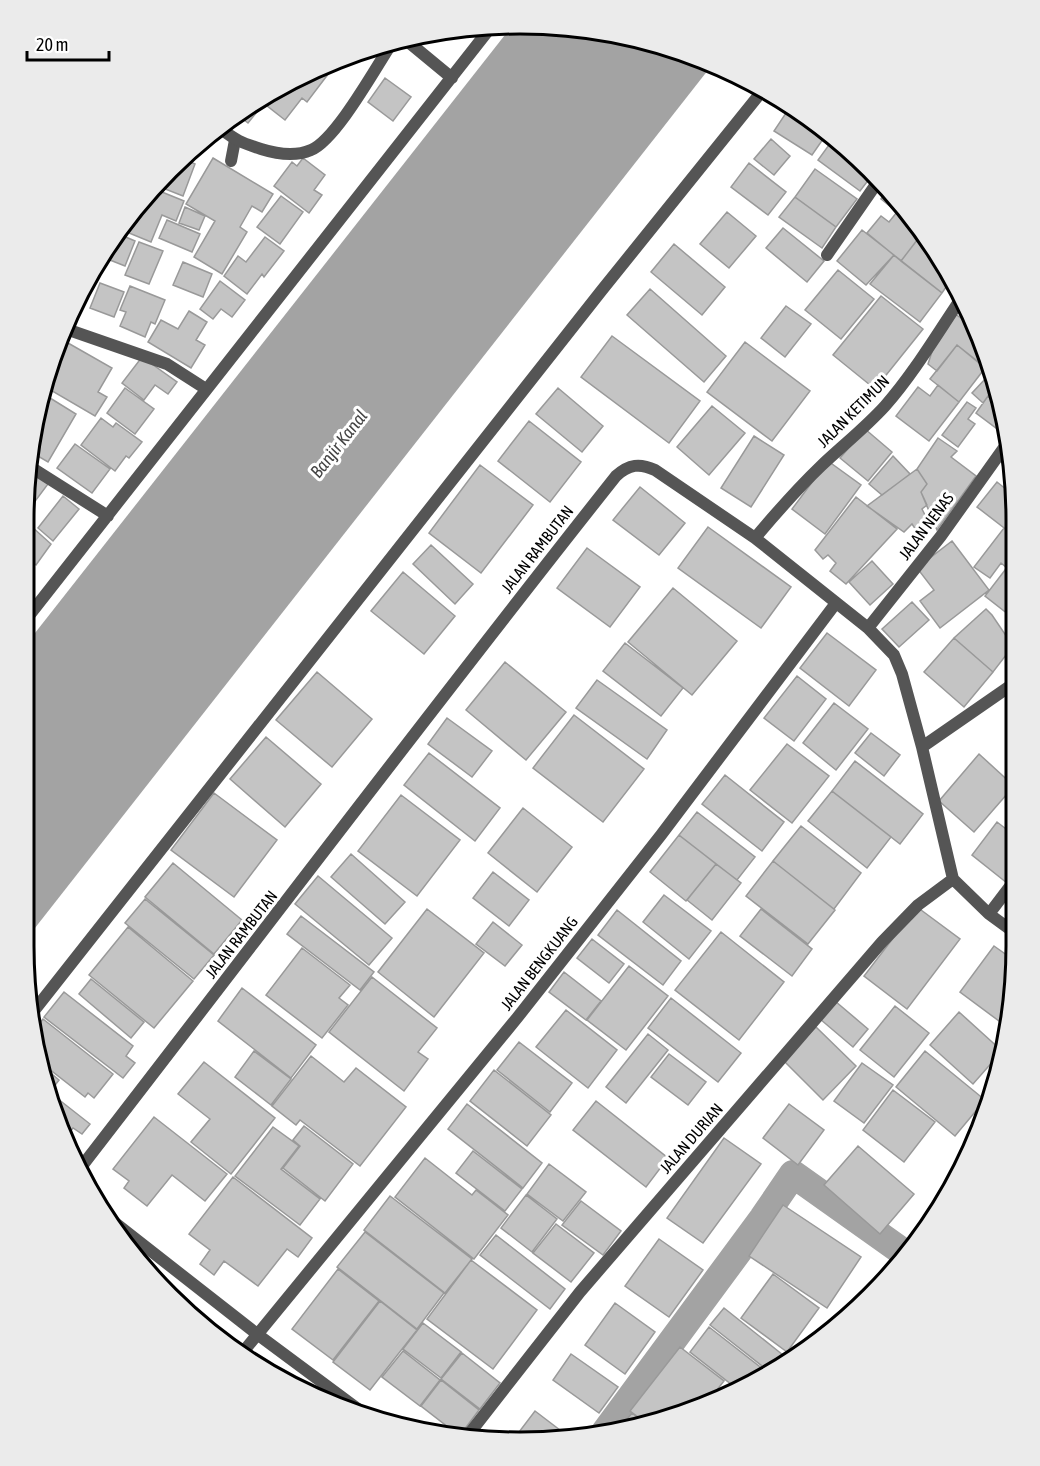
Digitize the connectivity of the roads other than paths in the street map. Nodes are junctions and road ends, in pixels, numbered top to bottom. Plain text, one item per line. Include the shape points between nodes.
1 (484, 36) edge
2 (414, 47) edge
3 (385, 54) edge
4 (452, 78) junction
5 (757, 97) edge
6 (226, 133) edge
7 (235, 140) junction
8 (231, 161) dead end
9 (873, 188) edge
10 (827, 255) dead end
11 (956, 306) edge
12 (72, 331) edge
13 (206, 389) junction
14 (1000, 453) edge
15 (38, 471) edge
16 (108, 516) junction
17 (755, 538) junction
18 (836, 603) junction
19 (34, 609) edge
20 (868, 628) junction
21 (1006, 689) edge
22 (922, 747) junction
23 (953, 879) junction
24 (1006, 891) edge
25 (989, 914) junction
26 (1006, 926) edge
27 (39, 1005) edge
28 (85, 1162) edge
29 (129, 1234) edge
30 (257, 1334) junction
31 (247, 1348) edge
32 (344, 1399) edge
33 (474, 1429) edge

1 - 4 street
2 - 4 street
3 - 7 street via 326,139 312,149 296,154 275,153
4 - 13 street
5 - 27 street
6 - 7 street
7 - 8 street
9 - 10 street
11 - 17 street, JALAN KETIMUN via 885,406 806,481
12 - 13 street via 166,364
13 - 16 street
14 - 20 street, JALAN NENAS
15 - 16 street
16 - 19 street
17 - 18 street, JALAN RAMBUTAN
17 - 28 street, JALAN RAMBUTAN via 655,470 637,465 622,470 478,650
18 - 20 street, JALAN RAMBUTAN
18 - 30 street, JALAN BENGKUANG via 661,836 524,1009
20 - 22 street, JALAN RAMBUTAN via 899,664
21 - 22 street
22 - 23 street, JALAN RAMBUTAN
23 - 25 street
23 - 33 street, JALAN DURIAN via 918,905 882,942 580,1292
24 - 25 street
25 - 26 street
29 - 30 street
30 - 31 street, JALAN BENGKUANG
30 - 32 street

